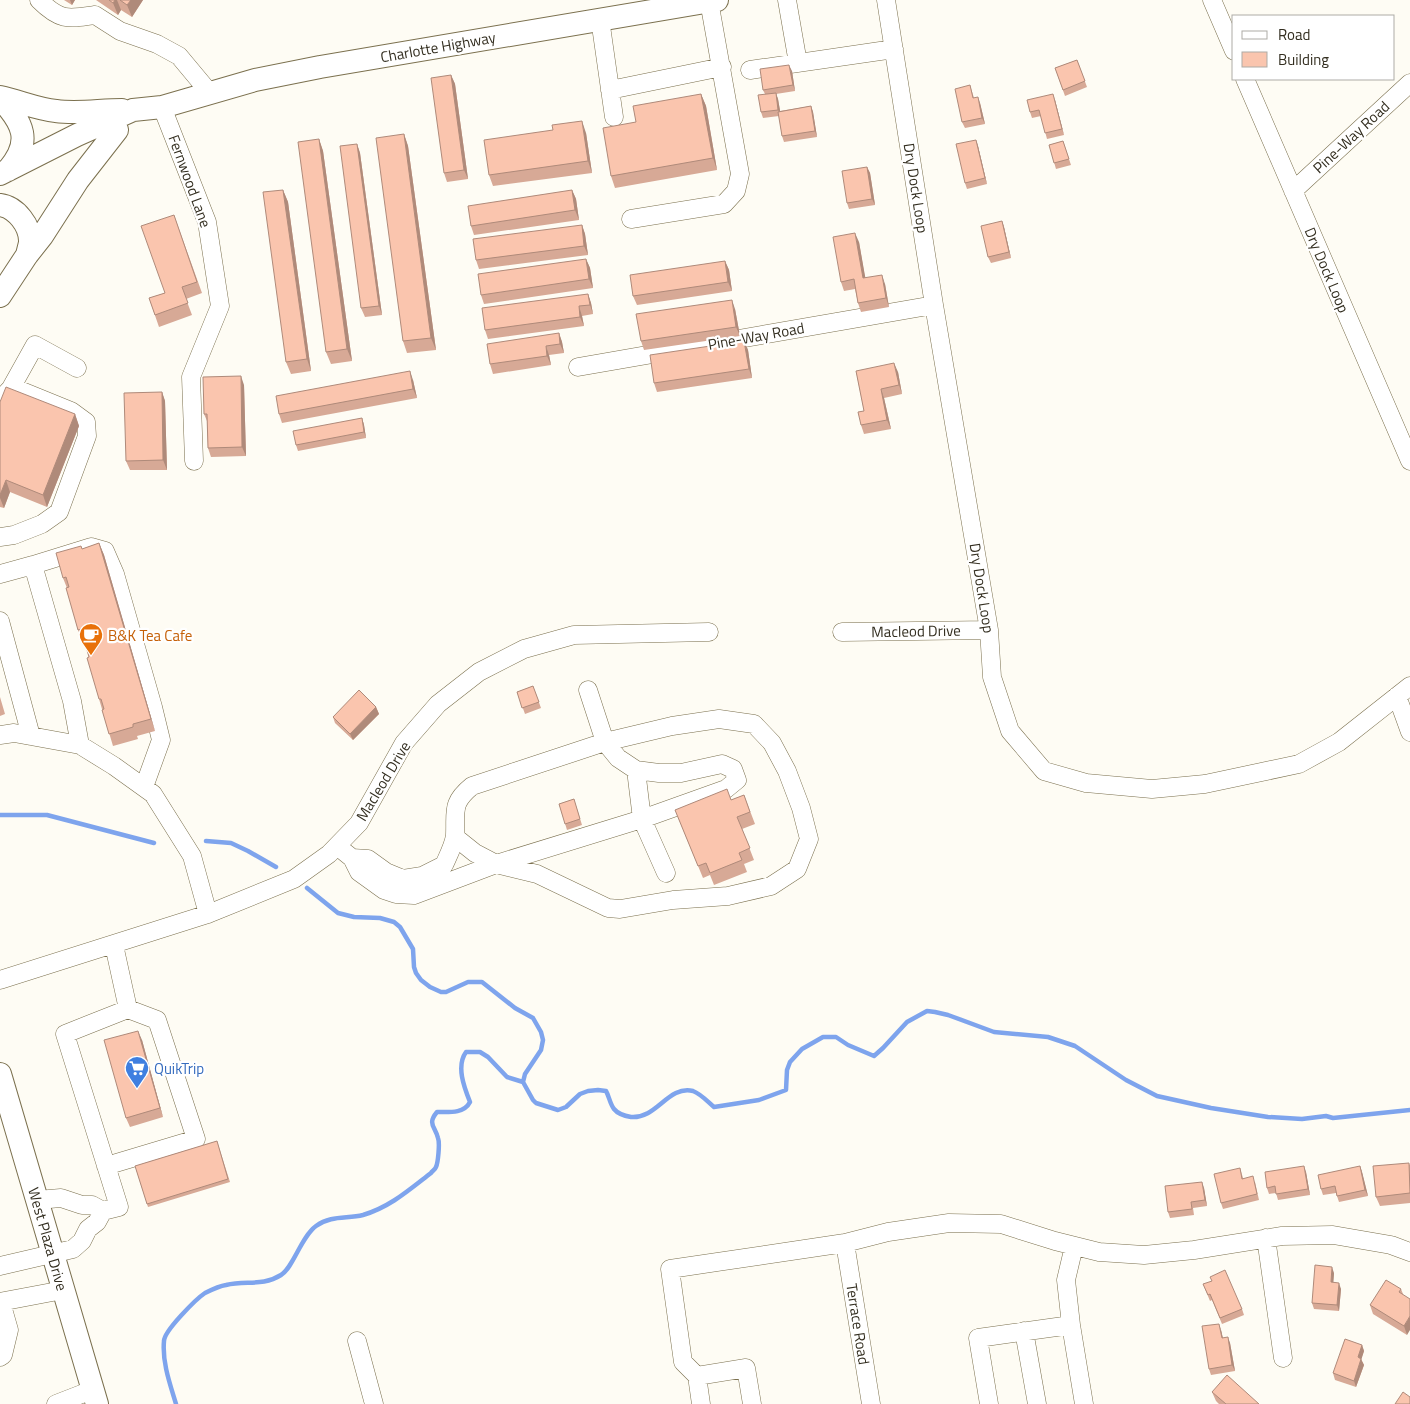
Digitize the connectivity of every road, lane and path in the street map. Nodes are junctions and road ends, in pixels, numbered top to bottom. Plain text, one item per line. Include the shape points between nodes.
1 (39, 0) edge
2 (787, 0) edge
3 (886, 0) edge
4 (1212, 0) edge
5 (713, 1) edge
6 (685, 3) edge
7 (600, 19) junction
8 (1232, 46) edge
9 (894, 49) junction
10 (798, 63) junction
11 (722, 67) junction
12 (750, 70) dead end
13 (1245, 80) edge
14 (1410, 83) edge
15 (610, 90) junction
16 (210, 92) junction
17 (0, 97) edge
18 (162, 107) junction
19 (133, 110) junction
20 (614, 117) dead end
21 (117, 130) junction
22 (3, 178) edge
23 (1293, 191) junction
24 (0, 205) edge
25 (631, 219) dead end
26 (26, 255) junction
27 (0, 296) edge
28 (934, 305) junction
29 (578, 367) dead end
30 (77, 368) dead end
31 (5, 394) edge
32 (194, 461) dead end
33 (1410, 461) edge
34 (0, 537) edge
35 (33, 566) junction
36 (0, 574) edge
37 (0, 621) edge
38 (989, 630) junction
39 (709, 632) dead end
40 (842, 632) dead end
41 (588, 690) dead end
42 (1404, 691) edge
43 (1410, 732) edge
44 (0, 735) edge
45 (31, 736) junction
46 (605, 742) junction
47 (80, 745) junction
48 (636, 770) junction
49 (144, 787) junction
50 (642, 819) junction
51 (455, 837) junction
52 (337, 846) junction
53 (352, 858) junction
54 (496, 864) junction
55 (666, 873) dead end
56 (208, 914) junction
57 (114, 944) junction
58 (0, 980) edge
59 (128, 1009) junction
60 (0, 1074) edge
61 (4, 1103) edge
62 (106, 1166) junction
63 (37, 1200) junction
64 (103, 1211) junction
65 (1266, 1238) junction
66 (846, 1243) junction
67 (1074, 1246) junction
68 (1410, 1252) edge
69 (52, 1253) junction
70 (0, 1266) edge
71 (63, 1290) junction
72 (0, 1302) edge
73 (1071, 1325) junction
74 (1024, 1331) junction
75 (357, 1342) dead end
76 (0, 1357) edge
77 (1283, 1358) dead end
78 (697, 1376) junction
79 (95, 1397) edge
80 (56, 1404) edge
81 (374, 1404) edge
82 (701, 1404) edge
83 (752, 1404) edge
84 (871, 1404) edge
85 (988, 1404) edge
86 (1037, 1404) edge
87 (1084, 1404) edge

1 - 16 street via 50,11 67,19 95,15 120,31 157,44 179,56
2 - 10 street
3 - 9 street, Dry Dock Loop
4 - 8 street
5 - 6 main road, Charlotte Highway
5 - 11 street
6 - 7 main road, Charlotte Highway
7 - 15 street
7 - 16 main road, Charlotte Highway via 320,67
9 - 10 street
9 - 28 street, Dry Dock Loop
10 - 12 street
11 - 15 street
11 - 25 street via 740,174 736,191 724,204
13 - 23 street, Dry Dock Loop
14 - 23 street, Pine-Way Road
15 - 20 street
16 - 18 main road, Charlotte Highway
17 - 19 main road via 58,112
17 - 22 main road via 19,122 23,141 18,159
18 - 19 main road, Charlotte Highway
18 - 21 main road, Charlotte Highway
18 - 32 street, Fernwood Lane via 207,222 220,306 191,377
19 - 22 main road, Charlotte Highway via 77,135
21 - 22 main road, Charlotte Highway
21 - 26 main road
23 - 33 street, Dry Dock Loop
24 - 26 main road via 10,208 28,229 30,244
26 - 27 main road
28 - 29 street, Pine-Way Road
28 - 38 street, Dry Dock Loop
30 - 31 street via 35,345
31 - 34 street via 12,387 71,411 86,422 87,436 59,512 42,524
35 - 36 street
35 - 47 street via 72,701
35 - 49 street via 91,547 105,551 115,574 161,740
37 - 45 street
38 - 40 street, Macleod Drive
38 - 42 street, Dry Dock Loop via 992,677 1010,731 1044,771 1086,783 1152,789 1205,784 1299,764 1339,742
39 - 52 street, Macleod Drive via 574,635 524,649 479,672 438,704 404,742 359,823
41 - 46 street
42 - 43 street
44 - 45 street
45 - 47 street
46 - 48 street via 618,758
46 - 51 street via 472,786 458,800
46 - 54 street via 719,719 754,724 772,742 801,808 809,839 797,869 770,886 728,896 673,900 620,909 608,908 537,874
47 - 49 street
48 - 50 street
48 - 50 street via 681,773 722,764 733,768 737,780 726,788
49 - 56 street via 153,794 192,856
50 - 54 street
50 - 55 street
51 - 53 street via 444,865 422,876 403,879 368,859
51 - 54 street
52 - 53 street
52 - 56 street, Macleod Drive via 294,879
53 - 54 street via 359,872 384,890 414,895
56 - 57 street, Macleod Drive
57 - 58 street, Macleod Drive
57 - 59 street
59 - 62 street via 65,1034
59 - 62 street via 157,1020 196,1139
60 - 61 main road, West Plaza Drive
61 - 63 main road, West Plaza Drive
62 - 64 street via 119,1207
63 - 64 street via 61,1198
63 - 69 main road, West Plaza Drive
64 - 69 street via 73,1249
65 - 67 street via 1144,1255 1100,1252
65 - 68 street via 1333,1235 1391,1245
65 - 77 street
66 - 67 street via 949,1222 1001,1224
66 - 78 street via 670,1269 683,1362
66 - 84 street, Terrace Road
67 - 73 street via 1066,1280
69 - 70 street
69 - 71 main road, West Plaza Drive
71 - 72 street
71 - 79 main road, West Plaza Drive
72 - 76 street via 9,1330
73 - 74 street
73 - 87 street
74 - 85 street via 978,1338
74 - 86 street
75 - 81 street
78 - 82 street
78 - 83 street via 746,1368
79 - 80 street

